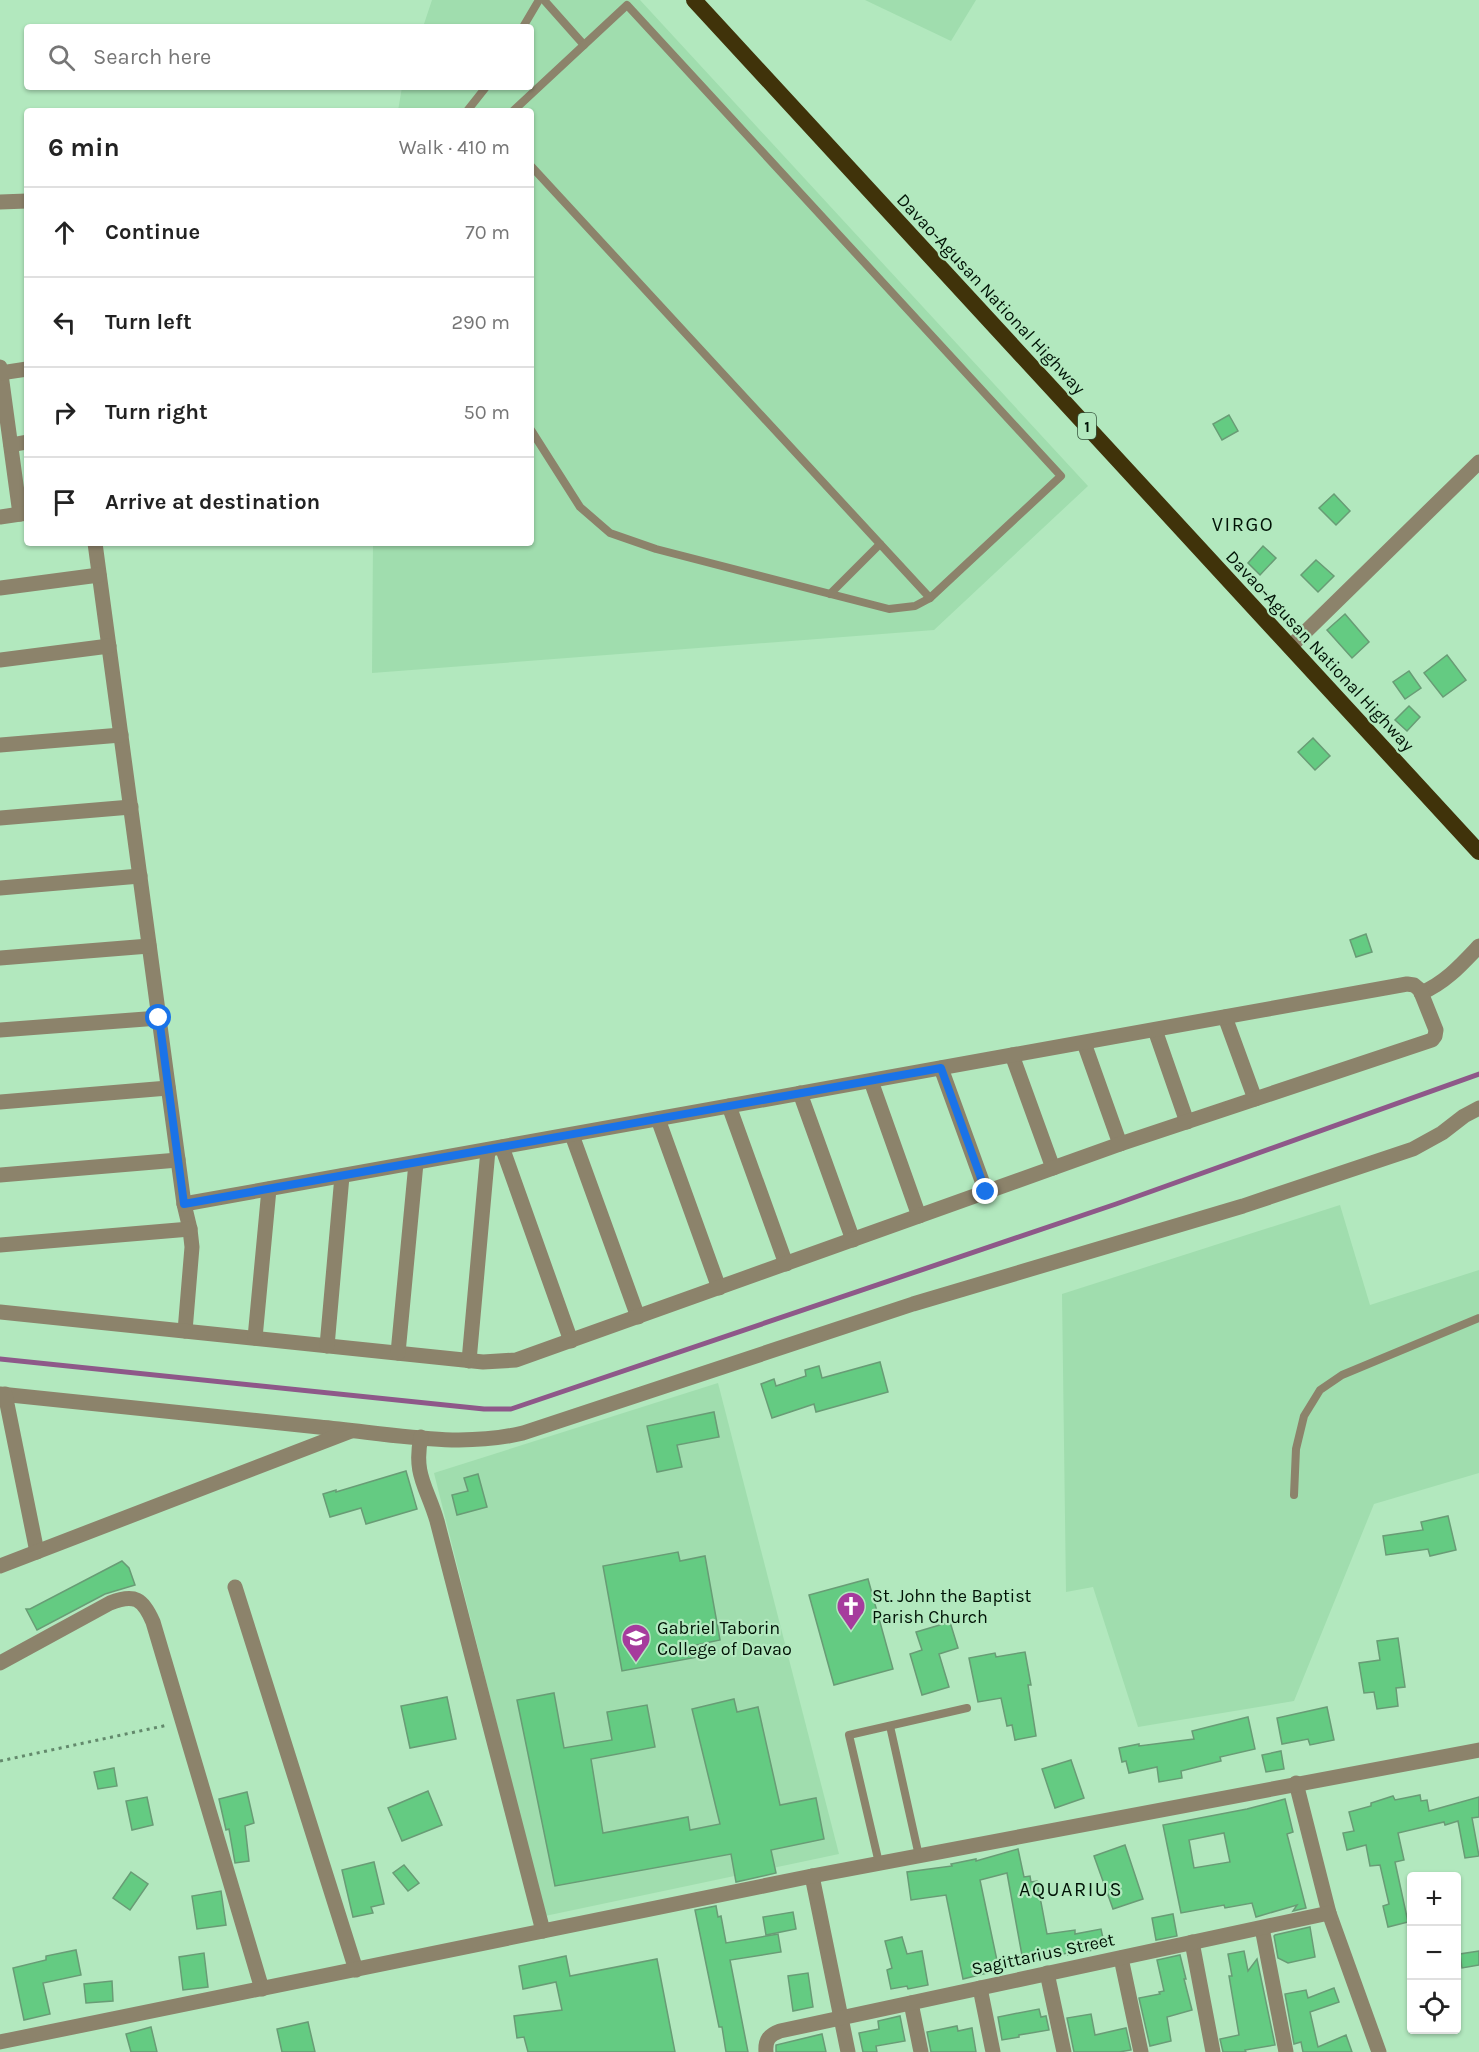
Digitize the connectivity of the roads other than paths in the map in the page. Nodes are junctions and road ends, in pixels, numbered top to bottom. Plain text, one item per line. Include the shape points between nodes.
1 (542, 0) edge
2 (694, 0) edge
3 (525, 24) edge
4 (584, 45) junction
5 (484, 90) edge
6 (469, 108) edge
7 (516, 108) edge
8 (534, 169) edge
9 (24, 201) edge
10 (0, 202) edge
11 (0, 368) edge
12 (24, 369) edge
13 (0, 373) edge
14 (534, 435) edge
15 (24, 443) edge
16 (11, 445) junction
17 (1479, 462) edge
18 (23, 514) edge
19 (0, 517) edge
20 (880, 544) junction
21 (95, 546) edge
22 (99, 575) junction
23 (0, 588) edge
24 (830, 594) junction
25 (930, 598) junction
26 (109, 646) junction
27 (1290, 646) junction
28 (0, 660) edge
29 (121, 735) junction
30 (0, 745) edge
31 (130, 807) junction
32 (0, 818) edge
33 (1479, 852) edge
34 (140, 876) junction
35 (0, 888) edge
36 (149, 946) junction
37 (1479, 946) edge
38 (0, 958) edge
39 (1421, 993) junction
40 (1225, 1017) junction
41 (159, 1018) junction
42 (0, 1030) edge
43 (1155, 1030) junction
44 (1084, 1042) junction
45 (1012, 1055) junction
46 (941, 1068) junction
47 (871, 1081) junction
48 (168, 1088) junction
49 (800, 1094) junction
50 (1255, 1099) junction
51 (0, 1102) edge
52 (729, 1106) junction
53 (1479, 1108) edge
54 (657, 1119) junction
55 (1188, 1122) junction
56 (572, 1135) junction
57 (1120, 1144) junction
58 (495, 1148) junction
59 (178, 1161) junction
60 (416, 1163) junction
61 (1053, 1168) junction
62 (0, 1175) edge
63 (342, 1176) junction
64 (269, 1189) junction
65 (986, 1192) junction
66 (184, 1204) junction
67 (919, 1216) junction
68 (190, 1229) junction
69 (853, 1240) junction
70 (0, 1245) edge
71 (786, 1264) junction
72 (718, 1288) junction
73 (0, 1312) edge
74 (638, 1317) junction
75 (1479, 1318) edge
76 (185, 1331) junction
77 (255, 1338) junction
78 (571, 1341) junction
79 (327, 1346) junction
80 (398, 1353) junction
81 (469, 1361) junction
82 (2, 1394) edge
83 (354, 1430) junction
84 (421, 1437) junction
85 (1294, 1495) dead end
86 (37, 1551) junction
87 (0, 1566) edge
88 (235, 1587) dead end
89 (0, 1663) edge
90 (967, 1708) dead end
91 (890, 1726) junction
92 (1479, 1750) edge
93 (1296, 1783) junction
94 (919, 1856) junction
95 (879, 1863) junction
96 (812, 1876) junction
97 (1329, 1913) junction
98 (1262, 1928) junction
99 (543, 1931) junction
100 (1192, 1942) junction
101 (1121, 1958) junction
102 (356, 1970) junction
103 (1047, 1973) junction
104 (980, 1988) junction
105 (262, 1989) junction
106 (911, 2003) junction
107 (841, 2018) junction
108 (0, 2042) edge
109 (767, 2045) edge
110 (848, 2052) edge
111 (921, 2052) edge
112 (993, 2052) edge
113 (1064, 2052) edge
114 (1141, 2052) edge
115 (1213, 2052) edge
116 (1286, 2052) edge
117 (1378, 2052) edge

1 - 3 lane
1 - 4 lane
2 - 27 highway, Davao-Agusan National Highway / 1
4 - 7 lane
4 - 25 lane via 627,5 1061,476
5 - 6 lane
8 - 20 lane
9 - 10 street
11 - 13 street
12 - 13 street
13 - 16 street
14 - 24 lane via 580,507 610,533 656,549
15 - 16 street
16 - 18 street
17 - 27 street
18 - 19 street
20 - 24 lane
20 - 25 lane
21 - 22 street
22 - 23 street
22 - 26 street
24 - 25 lane via 888,609 915,606
26 - 28 street
26 - 29 street
27 - 33 highway, Davao-Agusan National Highway / 1
29 - 30 street
29 - 31 street
31 - 32 street
31 - 34 street
34 - 35 street
34 - 36 street
36 - 38 street
36 - 41 street
37 - 39 street via 1442,982
39 - 40 street via 1407,984
39 - 50 street via 1436,1030 1432,1040
40 - 43 street
40 - 50 street
41 - 42 street
41 - 48 street
43 - 44 street
43 - 55 street
44 - 45 street
44 - 57 street
45 - 46 street
45 - 61 street
46 - 47 street
46 - 65 street
47 - 49 street
47 - 67 street
48 - 51 street
48 - 59 street
49 - 52 street
49 - 69 street
50 - 55 street
52 - 54 street
52 - 71 street
53 - 84 street via 1434,1138 1402,1153 1243,1206 913,1304 523,1433 479,1441
54 - 56 street
54 - 72 street
55 - 57 street
56 - 58 street
56 - 74 street
57 - 61 street
58 - 60 street
58 - 78 street
58 - 81 street
59 - 62 street
59 - 66 street
60 - 63 street
60 - 80 street
61 - 65 street
63 - 64 street
63 - 79 street
64 - 66 street
64 - 77 street
65 - 67 street
66 - 68 street
67 - 69 street
68 - 70 street
68 - 76 street
69 - 71 street
71 - 72 street
72 - 74 street
73 - 76 street
74 - 78 street
75 - 85 lane via 1342,1375 1320,1390 1304,1416 1296,1449
76 - 77 street
77 - 79 street
78 - 81 street via 506,1362
79 - 80 street
80 - 81 street
82 - 83 street
82 - 86 street
83 - 84 street
83 - 86 street
84 - 99 street via 418,1466 437,1521
86 - 87 street
88 - 102 street
89 - 105 street via 122,1598 143,1604 153,1622
90 - 91 lane
91 - 94 lane
91 - 95 lane via 849,1735
92 - 93 street
93 - 94 street
93 - 97 street
94 - 95 street
95 - 96 street
96 - 99 street
96 - 107 street
97 - 98 street, Sagittarius Street
97 - 117 street
98 - 100 street, Sagittarius Street
98 - 116 street
99 - 102 street
100 - 101 street, Sagittarius Street
100 - 115 street
101 - 103 street, Sagittarius Street
101 - 114 street
102 - 105 street
103 - 104 street, Sagittarius Street
103 - 113 street
104 - 106 street, Sagittarius Street
104 - 112 street
105 - 108 street
106 - 107 street, Sagittarius Street
106 - 111 street
107 - 109 street, Sagittarius Street via 780,2031 772,2034
107 - 110 street

